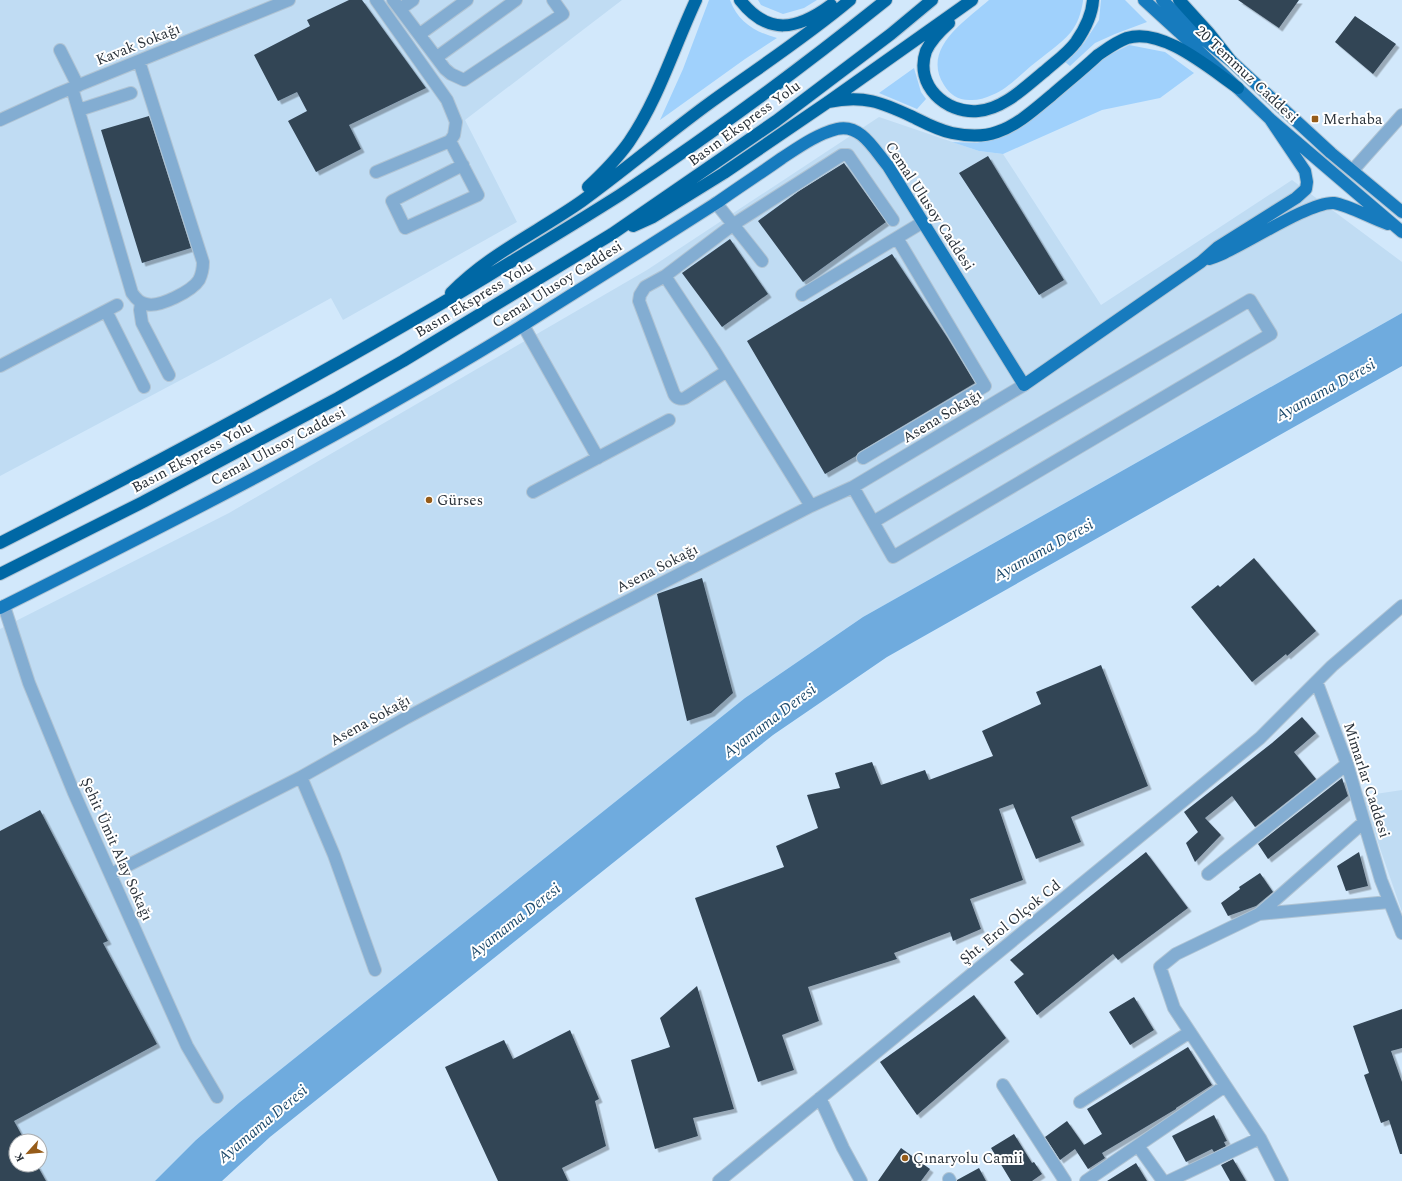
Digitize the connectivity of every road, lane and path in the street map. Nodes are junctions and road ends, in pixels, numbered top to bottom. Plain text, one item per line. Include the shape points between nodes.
1 (289, 0) edge
2 (376, 0) edge
3 (413, 0) edge
4 (467, 0) edge
5 (516, 0) edge
6 (553, 0) edge
7 (696, 0) edge
8 (740, 0) edge
9 (838, 0) edge
10 (850, 0) edge
11 (886, 0) edge
12 (932, 0) edge
13 (973, 0) edge
14 (1093, 0) edge
15 (1144, 0) edge
16 (1162, 0) edge
17 (1179, 0) edge
18 (396, 5) edge
19 (420, 34) junction
20 (60, 50) dead end
21 (437, 57) junction
22 (139, 61) junction
23 (1231, 61) junction
24 (75, 87) junction
25 (1238, 88) junction
26 (131, 93) dead end
27 (828, 102) junction
28 (79, 110) junction
29 (1402, 116) edge
30 (1270, 119) junction
31 (0, 120) edge
32 (450, 141) junction
33 (463, 166) junction
34 (1353, 170) junction
35 (376, 172) dead end
36 (716, 203) junction
37 (1402, 212) edge
38 (893, 220) dead end
39 (923, 222) junction
40 (734, 224) junction
41 (1399, 230) edge
42 (530, 233) junction
43 (612, 234) junction
44 (897, 238) junction
45 (762, 261) dead end
46 (1200, 262) junction
47 (665, 276) junction
48 (802, 295) dead end
49 (141, 303) junction
50 (117, 305) dead end
51 (437, 306) junction
52 (106, 311) junction
53 (523, 325) junction
54 (0, 366) edge
55 (727, 371) junction
56 (169, 375) dead end
57 (1024, 385) junction
58 (144, 387) dead end
59 (669, 420) dead end
60 (598, 458) junction
61 (863, 458) dead end
62 (853, 487) junction
63 (533, 492) dead end
64 (811, 506) junction
65 (873, 522) junction
66 (0, 543) edge
67 (0, 574) edge
68 (1402, 606) edge
69 (2, 607) edge
70 (1317, 683) junction
71 (1347, 764) junction
72 (301, 777) junction
73 (1364, 822) junction
74 (111, 874) junction
75 (1208, 874) dead end
76 (1389, 902) junction
77 (1259, 914) junction
78 (1402, 933) edge
79 (375, 970) dead end
80 (1190, 1032) junction
81 (1003, 1085) dead end
82 (1225, 1086) junction
83 (217, 1097) dead end
84 (820, 1098) junction
85 (1080, 1102) dead end
86 (1260, 1138) junction
87 (1138, 1146) junction
88 (719, 1181) edge
89 (861, 1181) edge
90 (1065, 1181) edge
91 (1086, 1181) edge
92 (1163, 1181) edge
93 (1169, 1181) edge
94 (1282, 1181) edge

1 - 22 street, Kavak Sokağı
2 - 32 street via 447,100 456,122 454,135
3 - 18 street
4 - 19 street
5 - 21 street
6 - 21 street via 563,14 464,80 451,74
7 - 42 highway via 659,87 629,141 596,179
8 - 9 highway via 756,17 766,23 777,25 804,22
10 - 42 highway via 581,201
11 - 51 highway, Basın Ekspress Yolu via 769,90 620,195
12 - 43 highway, Basın Ekspress Yolu via 776,121
13 - 14 highway via 932,40 926,53 924,70 928,86 938,99 950,107 964,111 978,111 1000,104 1014,96 1063,55 1084,29 1092,11
13 - 27 highway
15 - 25 main road, 20 Temmuz Caddesi
16 - 23 main road
17 - 23 highway
18 - 19 street
19 - 21 street
20 - 24 street
22 - 24 street, Kavak Sokağı
22 - 49 street via 203,262 198,281 189,290 157,305
23 - 34 main road via 1330,153
24 - 28 street
24 - 31 street, Kavak Sokağı
25 - 27 highway via 1174,45 1150,37 1137,36 1120,41 1098,55 1028,115 996,133 968,136 951,133 874,101 845,99
25 - 30 main road, 20 Temmuz Caddesi
26 - 28 street
27 - 43 highway via 681,201 654,217
28 - 49 street via 132,293
29 - 34 street
30 - 41 main road, 20 Temmuz Caddesi
30 - 46 main road via 1305,171 1306,189 1296,198 1218,247
32 - 33 street
32 - 35 street
33 - 33 street via 478,195 405,228 392,201
34 - 37 main road
36 - 39 main road, Cemal Ulusoy Caddesi via 808,142 840,128 852,129 860,133 888,166
36 - 40 street
36 - 53 main road, Cemal Ulusoy Caddesi
38 - 40 street via 848,155 845,155
39 - 44 street
39 - 57 main road, Cemal Ulusoy Caddesi
40 - 45 street
40 - 47 street
41 - 46 main road via 1334,203 1321,204 1226,252
42 - 51 highway via 471,274
43 - 67 highway, Basın Ekspress Yolu via 338,398 143,502
44 - 48 street
44 - 61 street via 985,386
46 - 57 main road, Asena Sokağı
47 - 55 street
47 - 55 street via 645,287 639,301 675,396 679,399 685,398
49 - 56 street via 142,323
50 - 52 street
51 - 66 highway, Basın Ekspress Yolu via 332,368
52 - 54 street
52 - 58 street
53 - 60 street
53 - 69 main road, Cemal Ulusoy Caddesi via 417,389 311,448 164,526
55 - 64 street
57 - 62 street, Asena Sokağı
59 - 60 street
60 - 63 street
62 - 64 street, Asena Sokağı
62 - 65 street
64 - 72 street, Asena Sokağı via 420,710
65 - 65 street via 893,557 1271,334 1250,300
68 - 70 street, Şht. Erol Olçok Cd via 1332,666
69 - 74 street, Şehit Ümit Alay Sokağı via 29,683 74,793
70 - 71 street, Mimarlar Caddesi
70 - 84 street, Şht. Erol Olçok Cd via 1260,738
71 - 73 street, Mimarlar Caddesi
71 - 75 street
72 - 74 street, Asena Sokağı
72 - 79 street via 334,855
73 - 76 street, Mimarlar Caddesi
73 - 77 street
74 - 83 street, Şehit Ümit Alay Sokağı via 188,1046
76 - 77 street
76 - 78 street, Mimarlar Caddesi
77 - 80 street via 1176,954 1160,968 1174,1008
80 - 82 street
80 - 85 street
81 - 90 street
82 - 86 street
82 - 87 street
84 - 88 street, Şht. Erol Olçok Cd
84 - 89 street
86 - 93 street
86 - 94 street
87 - 91 street
87 - 92 street

